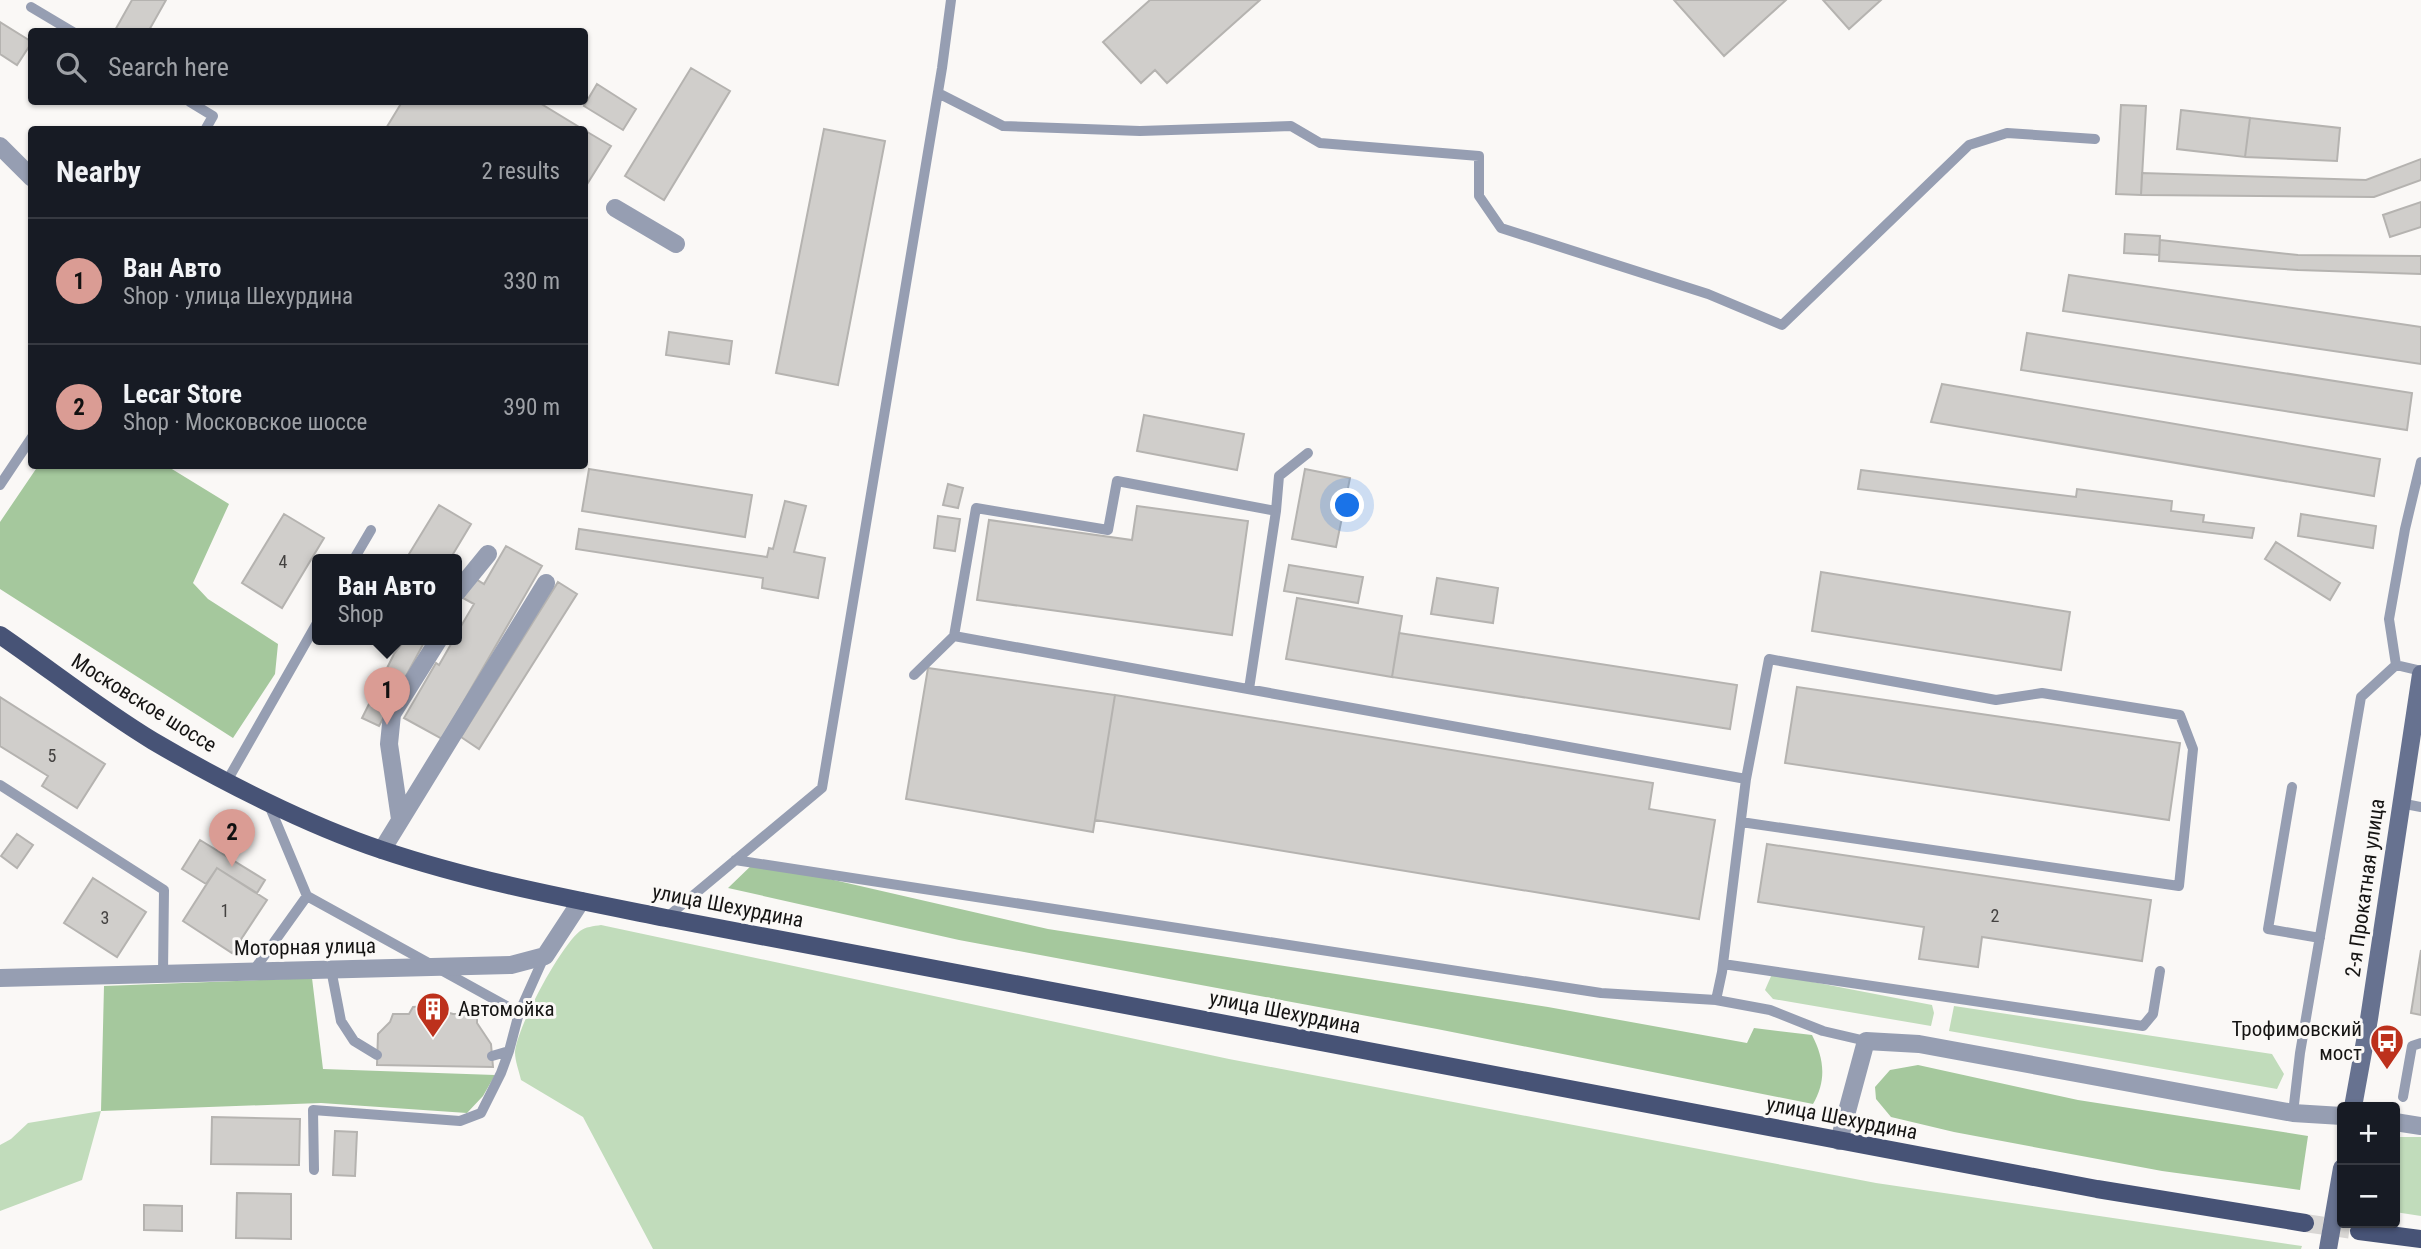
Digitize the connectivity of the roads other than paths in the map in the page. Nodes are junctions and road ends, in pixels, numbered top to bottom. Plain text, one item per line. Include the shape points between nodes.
1 (951, 0) edge
2 (31, 7) dead end
3 (65, 28) edge
4 (938, 93) junction
5 (195, 105) edge
6 (207, 126) edge
7 (2095, 139) dead end
8 (0, 146) edge
9 (28, 174) edge
10 (615, 208) dead end
11 (676, 244) dead end
12 (28, 443) edge
13 (1308, 453) dead end
14 (2421, 462) edge
15 (0, 485) edge
16 (1276, 511) junction
17 (371, 530) dead end
18 (357, 554) edge
19 (488, 554) dead end
20 (546, 583) dead end
21 (462, 586) edge
22 (312, 632) edge
23 (0, 635) edge
24 (954, 636) junction
25 (435, 645) edge
26 (2396, 665) junction
27 (2421, 673) edge
28 (914, 675) dead end
29 (1249, 689) junction
30 (1746, 779) junction
31 (227, 781) junction
32 (0, 785) edge
33 (2292, 787) dead end
34 (268, 801) junction
35 (2400, 803) junction
36 (2421, 807) edge
37 (400, 819) junction
38 (1741, 822) junction
39 (382, 850) junction
40 (735, 860) junction
41 (307, 896) junction
42 (581, 901) junction
43 (666, 918) junction
44 (2320, 938) junction
45 (545, 956) junction
46 (1723, 964) junction
47 (435, 967) junction
48 (331, 969) junction
49 (254, 970) junction
50 (2160, 971) dead end
51 (163, 973) junction
52 (0, 978) edge
53 (1716, 1000) junction
54 (519, 1013) junction
55 (1866, 1041) junction
56 (2421, 1043) edge
57 (509, 1051) junction
58 (377, 1055) dead end
59 (492, 1056) dead end
60 (2403, 1097) dead end
61 (2354, 1102) edge
62 (2292, 1113) junction
63 (2337, 1116) edge
64 (2400, 1123) edge
65 (2421, 1126) edge
66 (1839, 1141) junction
67 (314, 1170) dead end
68 (2337, 1197) edge
69 (2305, 1223) tunnel mouth
70 (2359, 1231) tunnel mouth
71 (2421, 1239) edge
72 (2328, 1249) edge

1 - 4 lane
2 - 3 lane
4 - 7 lane via 1003,125 1140,131 1291,126 1320,143 1479,156 1479,196 1501,228 1708,294 1782,325 1969,145 2007,133
4 - 40 lane via 822,788
5 - 6 lane via 213,116
8 - 9 street
10 - 11 street
12 - 15 lane
13 - 16 lane via 1279,476
14 - 26 lane via 2389,619
16 - 24 lane via 1117,481 1108,530 976,508
16 - 29 lane
17 - 18 lane
19 - 21 street
20 - 37 street
22 - 31 lane
23 - 31 main road, Московское шоссе via 151,740
24 - 28 lane
24 - 29 lane
25 - 37 street via 392,714 389,744
26 - 27 lane
26 - 44 lane via 2361,697
27 - 35 street, 2-я Прокатная улица
29 - 30 lane
30 - 38 lane
30 - 38 lane via 1769,659 1996,700 2042,693 2180,715 2193,749 2179,886
31 - 34 main road, Московское шоссе
32 - 51 lane via 164,890
33 - 44 lane via 2268,929
34 - 39 main road, улица Шехурдина
34 - 41 lane
35 - 36 lane
35 - 61 street, 2-я Прокатная улица
37 - 39 street
38 - 46 lane
39 - 42 main road, улица Шехурдина
40 - 43 lane
40 - 53 lane via 1601,993
41 - 47 lane
41 - 49 lane
42 - 43 main road, улица Шехурдина
42 - 45 street
43 - 66 main road, улица Шехурдина
44 - 62 lane
45 - 47 street, Моторная улица via 511,965
45 - 54 lane
46 - 50 lane via 2143,1026 2153,1014
46 - 53 lane
47 - 48 street, Моторная улица
47 - 54 lane
48 - 49 street, Моторная улица
48 - 58 lane via 341,1021 354,1041
49 - 51 street, Моторная улица
51 - 52 street, Моторная улица
53 - 55 lane via 1770,1010 1823,1031
54 - 57 lane
55 - 62 street via 1919,1044
55 - 66 street
56 - 60 lane via 2412,1046
57 - 59 lane
57 - 67 lane via 481,1113 460,1121 313,1110
62 - 63 street
64 - 65 street
66 - 69 main road, улица Шехурдина
68 - 72 street, bridge
70 - 71 main road

